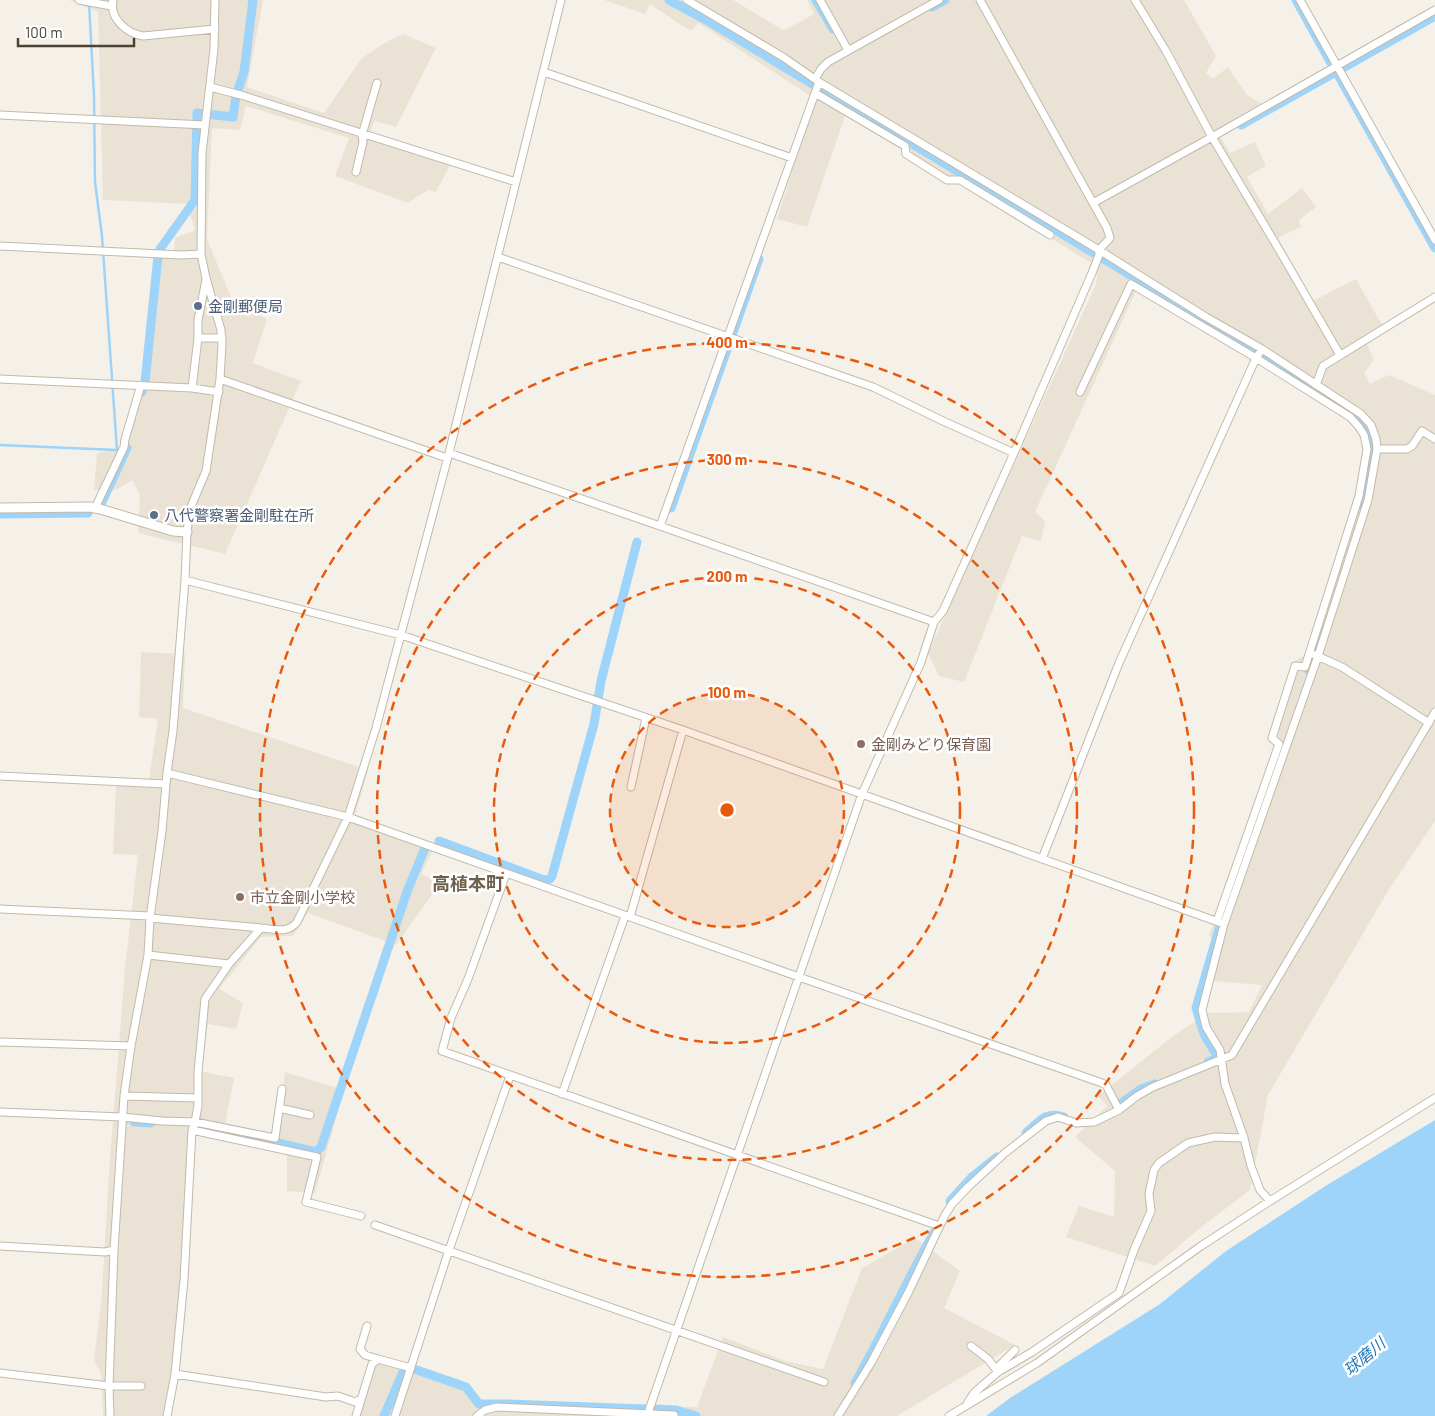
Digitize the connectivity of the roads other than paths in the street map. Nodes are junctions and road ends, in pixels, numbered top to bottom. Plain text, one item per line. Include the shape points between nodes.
1 (215, 0) edge
2 (561, 0) edge
3 (687, 0) edge
4 (820, 0) edge
5 (939, 0) edge
6 (980, 0) edge
7 (1136, 0) edge
8 (1300, 0) edge
9 (81, 1) edge
10 (112, 3) edge
11 (1435, 10) edge
12 (215, 29) junction
13 (848, 50) junction
14 (1336, 66) junction
15 (544, 72) junction
16 (817, 80) junction
17 (377, 83) dead end
18 (210, 87) junction
19 (815, 92) junction
20 (0, 115) edge
21 (205, 123) junction
22 (362, 135) junction
23 (1212, 137) junction
24 (792, 158) junction
25 (356, 172) dead end
26 (516, 182) junction
27 (1093, 203) junction
28 (1050, 235) dead end
29 (1435, 240) edge
30 (0, 246) edge
31 (1099, 250) junction
32 (200, 254) junction
33 (498, 257) junction
34 (206, 279) junction
35 (1435, 297) edge
36 (731, 337) junction
37 (198, 338) junction
38 (222, 338) junction
39 (1262, 349) junction
40 (1340, 355) junction
41 (1256, 358) junction
42 (0, 379) edge
43 (220, 379) junction
44 (144, 385) junction
45 (1316, 385) junction
46 (192, 388) junction
47 (218, 392) junction
48 (1080, 392) dead end
49 (1367, 434) junction
50 (1376, 439) junction
51 (1435, 439) edge
52 (1377, 449) junction
53 (1014, 453) junction
54 (448, 456) junction
55 (0, 508) edge
56 (95, 508) junction
57 (660, 526) junction
58 (187, 532) junction
59 (185, 580) junction
60 (934, 622) junction
61 (401, 634) junction
62 (1314, 655) junction
63 (1435, 712) edge
64 (646, 718) junction
65 (1429, 723) junction
66 (683, 730) junction
67 (167, 773) junction
68 (0, 776) edge
69 (166, 784) junction
70 (630, 787) dead end
71 (862, 794) junction
72 (348, 817) junction
73 (1042, 859) junction
74 (506, 874) junction
75 (0, 909) edge
76 (150, 917) junction
77 (628, 917) junction
78 (1217, 921) junction
79 (1224, 924) junction
80 (261, 928) junction
81 (148, 955) junction
82 (229, 964) junction
83 (799, 978) junction
84 (0, 1042) edge
85 (131, 1046) junction
86 (1221, 1060) junction
87 (510, 1076) junction
88 (282, 1089) dead end
89 (562, 1094) junction
90 (124, 1096) junction
91 (198, 1098) junction
92 (1435, 1098) edge
93 (279, 1108) junction
94 (1119, 1110) junction
95 (0, 1112) edge
96 (310, 1115) dead end
97 (122, 1117) junction
98 (195, 1122) junction
99 (192, 1130) junction
100 (1244, 1138) junction
101 (738, 1155) junction
102 (1270, 1201) junction
103 (360, 1216) dead end
104 (375, 1225) dead end
105 (939, 1226) junction
106 (0, 1246) edge
107 (114, 1250) junction
108 (449, 1250) junction
109 (367, 1326) dead end
110 (677, 1330) junction
111 (971, 1346) dead end
112 (1015, 1350) dead end
113 (378, 1359) junction
114 (411, 1368) junction
115 (997, 1370) junction
116 (0, 1373) edge
117 (175, 1374) junction
118 (824, 1382) dead end
119 (109, 1386) junction
120 (140, 1386) dead end
121 (361, 1399) junction
122 (965, 1406) junction
123 (648, 1413) junction
124 (110, 1416) edge
125 (167, 1416) edge
126 (356, 1416) edge
127 (394, 1416) edge
128 (477, 1416) edge
129 (674, 1416) edge
130 (838, 1416) edge
131 (949, 1416) edge

1 - 12 street
2 - 15 street
3 - 16 street
4 - 13 street
5 - 13 street
6 - 27 street
7 - 23 street
8 - 14 street
9 - 10 street
10 - 12 street via 112,11 118,20 135,35
11 - 14 street
12 - 18 street
13 - 16 street via 821,68
14 - 23 street
14 - 29 street
15 - 24 street
15 - 26 street
16 - 19 street
16 - 31 street
17 - 22 street
18 - 21 street
18 - 22 street
19 - 24 street
19 - 28 street via 905,146 906,154 947,180 960,180
20 - 21 street
21 - 32 street
22 - 25 street
22 - 26 street
23 - 27 street
23 - 40 street
24 - 36 street
26 - 33 street
27 - 31 street via 1110,238
30 - 32 street
31 - 39 street
31 - 53 street
32 - 34 street
33 - 36 street
33 - 54 street
34 - 37 street
34 - 38 street
35 - 40 street
36 - 53 street via 873,387
36 - 57 street
37 - 38 street
37 - 46 street
38 - 43 street
39 - 41 street
39 - 45 street
40 - 45 street via 1323,366
41 - 48 street via 1131,284
41 - 49 street via 1350,418
41 - 73 street via 1119,662
42 - 44 street
43 - 47 street
43 - 54 street
44 - 46 street
44 - 56 street via 124,447
45 - 50 street via 1361,414 1371,425
46 - 47 street
47 - 58 street via 206,471 190,509
49 - 50 street
49 - 62 street via 1359,496
50 - 52 street
51 - 52 street via 1422,431 1407,449
52 - 62 street via 1368,500
53 - 60 street via 943,611
54 - 57 street
54 - 61 street
55 - 56 street
56 - 58 street via 173,531
57 - 60 street
58 - 59 street
59 - 61 street
59 - 67 street
60 - 71 street via 921,662
61 - 64 street
61 - 72 street
62 - 65 street via 1342,667
62 - 78 street via 1305,667 1295,666 1272,738 1279,744
62 - 79 street
63 - 65 street
64 - 66 street
64 - 70 street
65 - 86 street via 1232,1055
66 - 71 street
66 - 77 street
67 - 69 street
67 - 72 street
68 - 69 street
69 - 76 street
71 - 73 street
71 - 83 street
72 - 74 street
72 - 80 street via 293,928
73 - 78 street
74 - 77 street
74 - 87 street via 451,1018 442,1051
75 - 76 street
76 - 80 street
76 - 81 street
77 - 83 street
77 - 89 street
78 - 79 street
79 - 86 street via 1202,1010 1206,1027 1220,1050
80 - 82 street
81 - 82 street
81 - 85 street
82 - 91 street via 205,999
83 - 94 street via 1102,1083
83 - 101 street
84 - 85 street
85 - 90 street
86 - 94 street via 1153,1086
86 - 100 street via 1225,1084
87 - 89 street
87 - 108 street
88 - 93 street
89 - 101 street
90 - 91 street
90 - 97 street
91 - 98 street
92 - 102 street
93 - 96 street
93 - 98 street via 275,1138
94 - 105 street via 1094,1122 1076,1123 1058,1117 1046,1121 968,1186
95 - 97 street
97 - 98 street
97 - 107 street
98 - 99 street
99 - 103 street via 317,1157 306,1202
99 - 117 street
100 - 102 street via 1260,1190
100 - 115 street via 1215,1137 1188,1143 1159,1163 1148,1194 1150,1211 1119,1293 1032,1352
101 - 105 street
101 - 110 street
102 - 122 street via 1037,1363
104 - 108 street
105 - 130 street via 908,1293
106 - 107 street
107 - 119 street
108 - 110 street
108 - 114 street
109 - 113 street via 360,1349 365,1355
110 - 118 street
110 - 123 street
111 - 115 street
112 - 115 street
113 - 114 street
113 - 121 street via 372,1364
114 - 127 street
115 - 122 street
116 - 119 street
117 - 121 street via 326,1397 338,1396 355,1402
117 - 125 street
119 - 120 street
119 - 124 street
121 - 126 street
122 - 131 street
123 - 128 street via 497,1407
123 - 129 street

